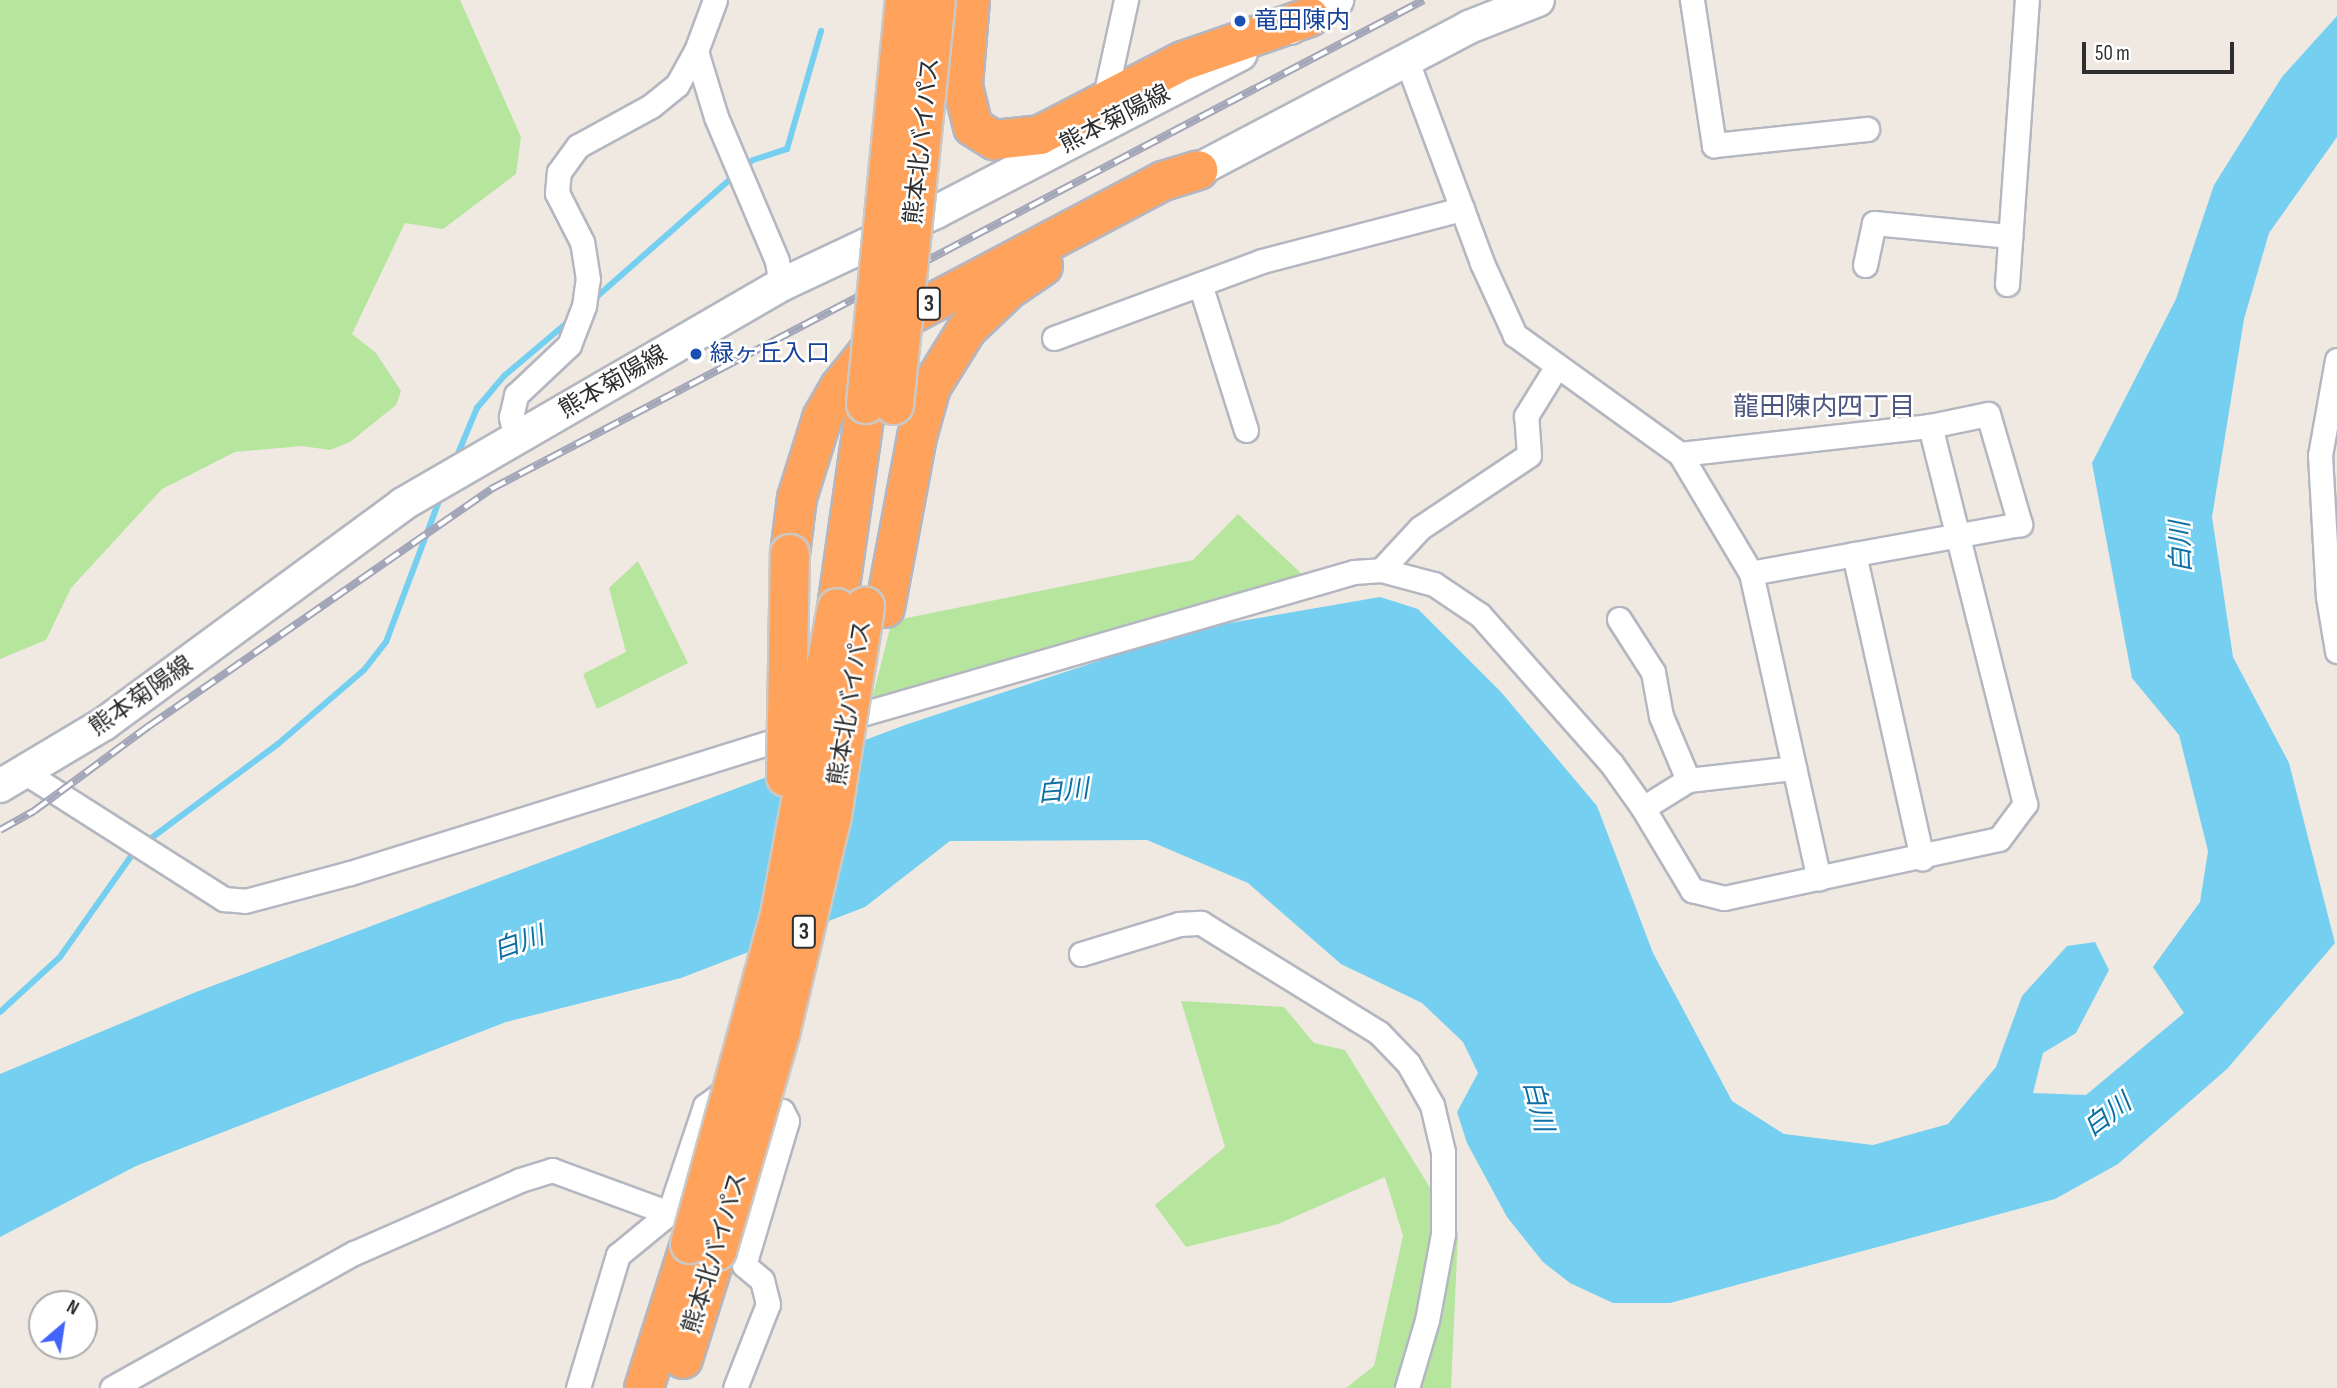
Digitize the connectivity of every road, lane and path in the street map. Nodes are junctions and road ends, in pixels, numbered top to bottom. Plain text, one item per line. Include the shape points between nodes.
1 (715, 0) edge
2 (887, 0) edge
3 (905, 0) edge
4 (936, 0) edge
5 (970, 0) edge
6 (1126, 0) edge
7 (1538, 0) edge
8 (1692, 0) edge
9 (2027, 0) edge
10 (1324, 8) edge
11 (696, 51) junction
12 (1407, 61) junction
13 (1102, 113) junction
14 (1867, 129) dead end
15 (1198, 170) junction
16 (1462, 209) junction
17 (2010, 236) junction
18 (864, 246) junction
19 (1864, 265) dead end
20 (1199, 284) junction
21 (2007, 284) dead end
22 (781, 285) junction
23 (1054, 338) dead end
24 (2337, 360) edge
25 (1555, 369) junction
26 (880, 404) junction
27 (1930, 426) junction
28 (1246, 430) dead end
29 (516, 439) junction
30 (1680, 454) junction
31 (1957, 535) junction
32 (1854, 554) junction
33 (1381, 569) junction
34 (1751, 573) junction
35 (2333, 595) edge
36 (862, 607) junction
37 (1619, 619) dead end
38 (2337, 651) edge
39 (1794, 768) junction
40 (13, 779) edge
41 (1688, 780) junction
42 (1643, 808) junction
43 (1922, 859) junction
44 (1819, 879) junction
45 (780, 915) junction
46 (1081, 954) dead end
47 (692, 1236) junction
48 (112, 1388) edge
49 (578, 1388) edge
50 (644, 1388) edge
51 (672, 1388) edge
52 (735, 1388) edge
53 (1407, 1388) edge

1 - 11 street
2 - 18 highway
3 - 26 highway, 熊本北バイパス / 3, bridge
4 - 26 highway, 熊本北バイパス / 3, bridge
5 - 13 highway via 963,86 973,127 994,140 1040,135
6 - 13 street
7 - 12 main road via 1469,27
8 - 14 street via 1714,145
9 - 17 street
10 - 13 highway via 1182,61
11 - 22 street via 716,117 776,261
11 - 29 street via 677,85 651,106 578,146 559,172 557,193 582,242 588,279 584,306 569,345 516,395 511,417
12 - 15 main road
12 - 16 street
13 - 18 main road, 熊本菊陽線
15 - 36 highway, 3 via 1177,192 1009,289 967,329 936,378 922,411
15 - 45 highway, 3, bridge via 1163,181 889,326 840,387 822,418 799,487 790,554 788,753 779,847
16 - 20 street via 1262,261
16 - 25 street via 1515,335
17 - 19 street via 1874,223
17 - 21 street
18 - 22 main road, 熊本菊陽線
20 - 23 street
20 - 28 street
22 - 29 main road, 熊本菊陽線
24 - 35 street via 2320,455
25 - 30 street
25 - 33 street via 1526,416 1529,454 1420,528
26 - 36 highway, 熊本北バイパス / 3
27 - 30 street
27 - 31 street
27 - 31 street via 1988,414 2020,524
29 - 40 main road, 熊本菊陽線 via 403,504 104,724
30 - 34 street
31 - 32 street
31 - 43 street via 2025,804 1999,839
32 - 34 street
32 - 43 street
33 - 40 street via 1354,572 921,695 363,869 245,901 225,898
33 - 42 street via 1434,584 1480,615 1574,720
34 - 39 street
35 - 38 street
36 - 45 highway, 熊本北バイパス / 3, bridge
36 - 47 highway, 熊本北バイパス / 3, bridge via 832,816 780,1034
37 - 41 street via 1653,671 1661,716
39 - 41 street
39 - 44 street
41 - 42 street
42 - 44 street via 1692,890 1724,898
43 - 44 street
45 - 47 highway, 熊本北バイパス / 3, bridge
46 - 53 street via 1180,924 1201,923 1379,1033 1408,1063 1432,1105 1443,1152 1443,1234 1427,1321
47 - 48 street via 569,1173 552,1170 354,1253
47 - 49 street via 618,1255
47 - 50 highway, 熊本北バイパス / 3
47 - 51 highway, 熊本北バイパス / 3
47 - 52 street via 705,1106 720,1095 782,1111 787,1121 744,1265 762,1280 768,1304

